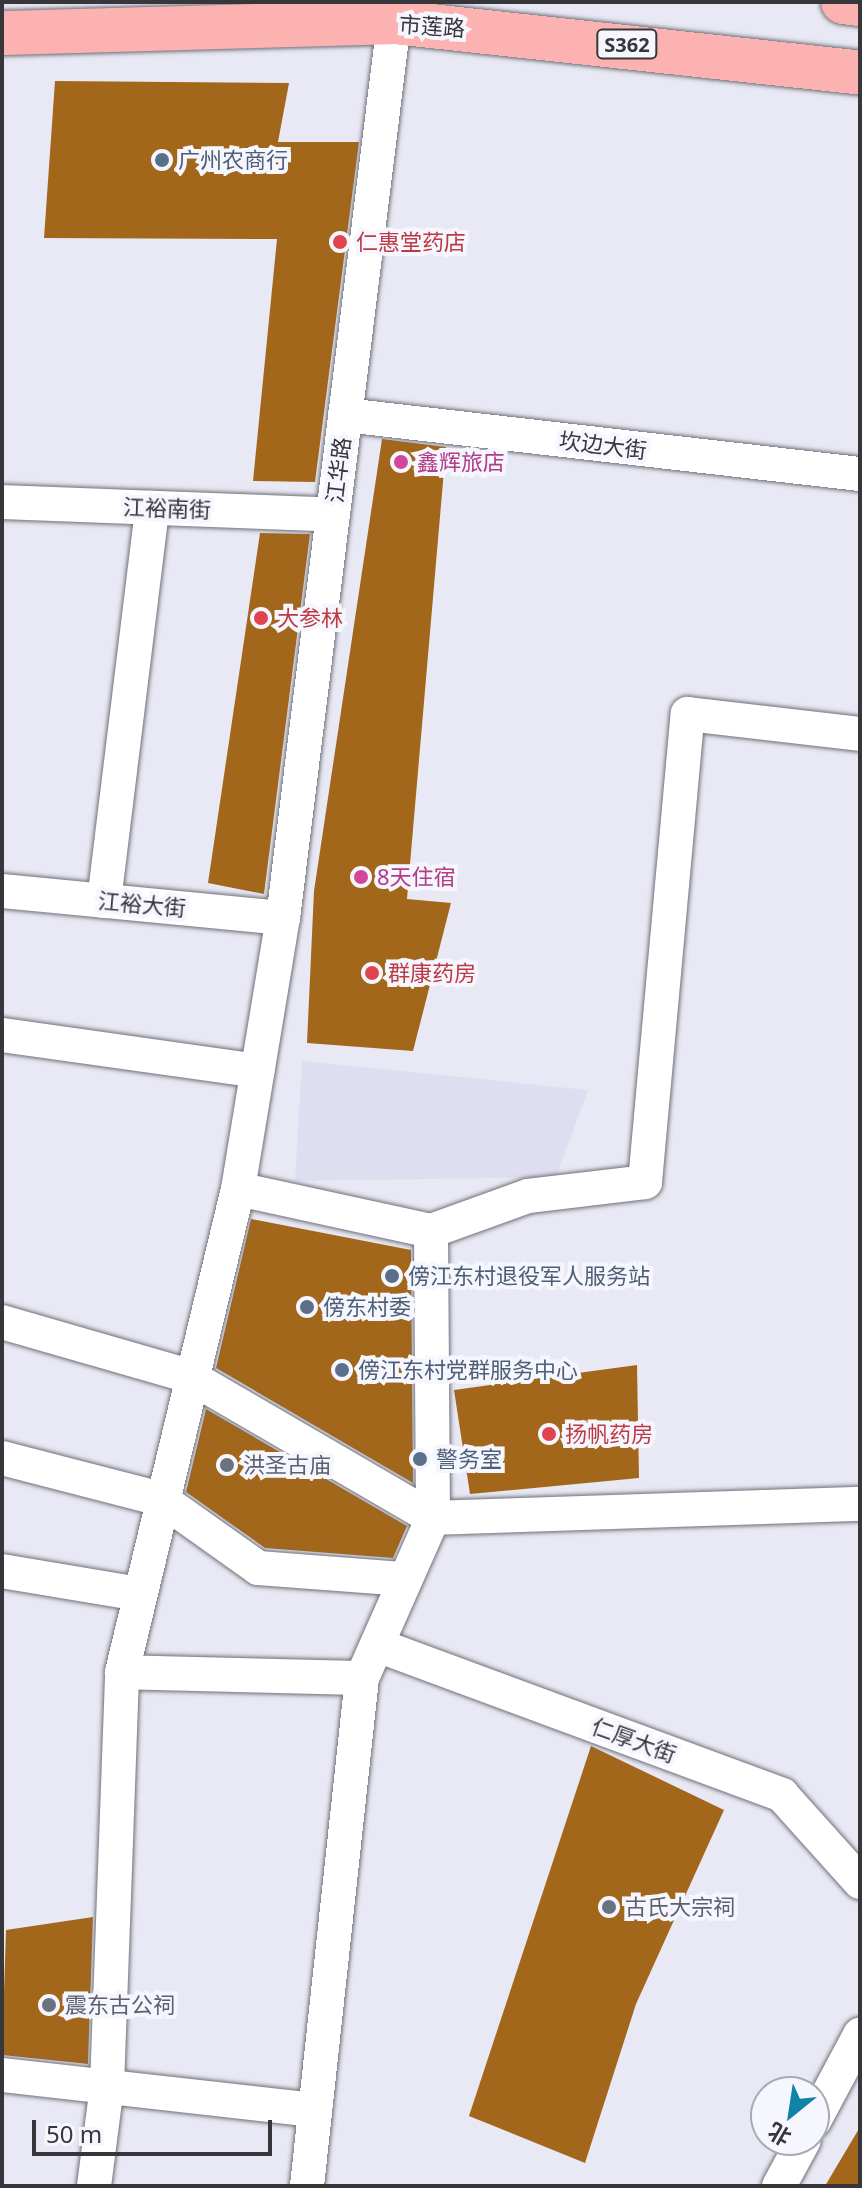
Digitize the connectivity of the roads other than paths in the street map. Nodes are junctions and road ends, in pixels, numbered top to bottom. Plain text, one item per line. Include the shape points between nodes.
1 (843, 2) edge
2 (860, 4) edge
3 (393, 9) edge
4 (2, 33) edge
5 (860, 73) edge
6 (345, 415) junction
7 (860, 474) edge
8 (2, 502) edge
9 (152, 508) junction
10 (333, 515) junction
11 (860, 734) edge
12 (2, 891) edge
13 (104, 901) junction
14 (283, 918) junction
15 (2, 1035) edge
16 (257, 1071) junction
17 (238, 1189) junction
18 (431, 1231) junction
19 (2, 1322) edge
20 (189, 1376) junction
21 (2, 1458) edge
22 (161, 1499) junction
23 (860, 1504) edge
24 (433, 1518) junction
25 (2, 1571) edge
26 (406, 1579) junction
27 (139, 1594) junction
28 (377, 1645) junction
29 (122, 1672) junction
30 (362, 1678) junction
31 (860, 1882) edge
32 (860, 2035) edge
33 (2, 2075) edge
34 (107, 2086) junction
35 (830, 2091) edge
36 (315, 2110) junction
37 (795, 2156) edge
38 (94, 2186) edge
39 (307, 2186) edge
40 (779, 2186) edge

1 - 2 main road
3 - 4 main road, 市莲路 / S362
3 - 5 main road, 市莲路 / S362
3 - 6 street, 江华路
6 - 7 street, 坎边大街
6 - 10 street, 江华路
8 - 9 street, 江裕南街
9 - 10 street, 江裕南街
9 - 13 street
10 - 14 street, 江华路
11 - 18 street via 688,714 645,1182 528,1196
12 - 13 street, 江裕大街
13 - 14 street, 江裕大街
14 - 16 street, 江华路
15 - 16 street
16 - 17 street, 江华路
17 - 18 street
17 - 20 street, 江华路
18 - 24 street
19 - 20 street
20 - 22 street, 江华路
20 - 24 street
21 - 22 street
22 - 26 street via 258,1568
22 - 27 street, 江华路
23 - 24 street
24 - 26 street
25 - 27 street
26 - 28 street
27 - 29 street, 江华路
28 - 30 street
28 - 31 street, 仁厚大街 via 782,1795
29 - 30 street
29 - 34 street, 江华路
30 - 36 street
32 - 35 street
33 - 34 street
34 - 36 street
34 - 38 street, 江华路
36 - 39 street
37 - 40 street

